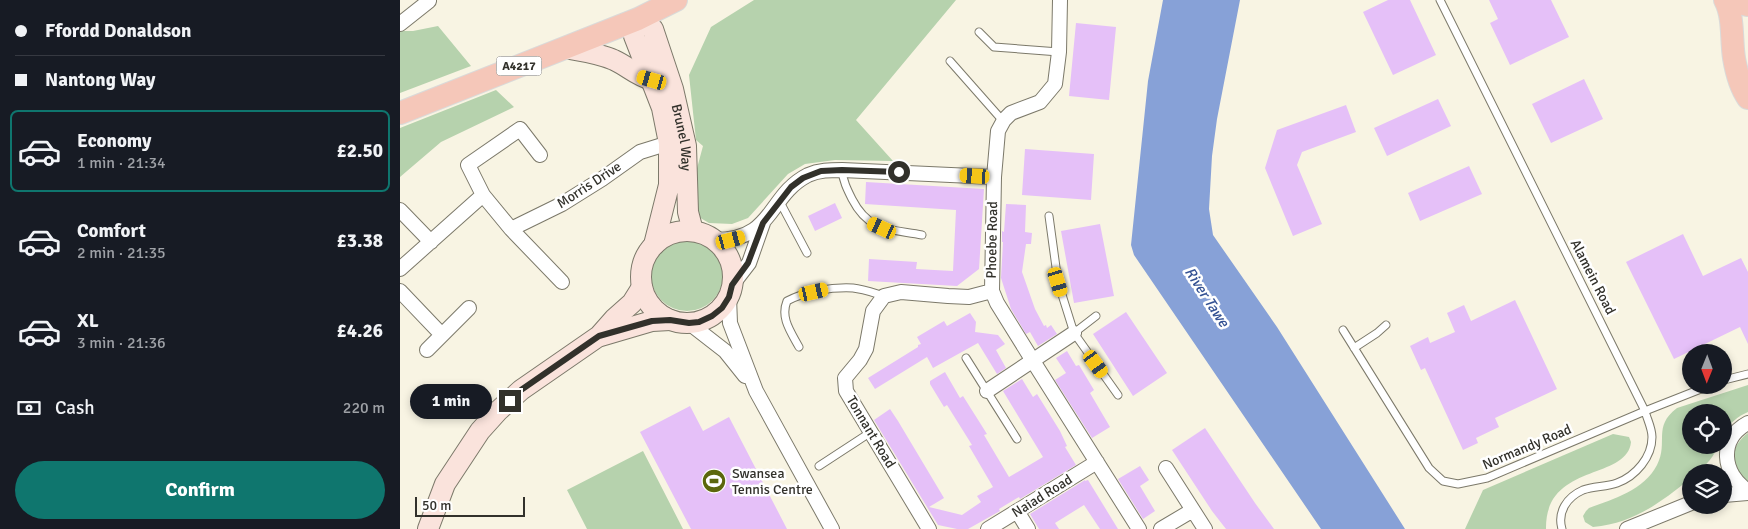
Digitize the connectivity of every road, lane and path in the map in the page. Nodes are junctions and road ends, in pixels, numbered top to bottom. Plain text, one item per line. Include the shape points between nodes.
1 (676, 0) edge
2 (1060, 0) edge
3 (1440, 0) edge
4 (1725, 0) edge
5 (1738, 0) edge
6 (429, 1) edge
7 (1748, 5) edge
8 (638, 19) junction
9 (400, 24) edge
10 (978, 32) dead end
11 (564, 48) junction
12 (1059, 52) junction
13 (950, 61) dead end
14 (1748, 68) edge
15 (652, 80) junction
16 (1748, 98) edge
17 (400, 113) edge
18 (1004, 121) junction
19 (669, 143) junction
20 (540, 155) dead end
21 (842, 170) junction
22 (994, 177) junction
23 (483, 195) junction
24 (780, 202) junction
25 (400, 210) edge
26 (1049, 216) dead end
27 (763, 223) junction
28 (510, 229) junction
29 (693, 231) junction
30 (922, 234) dead end
31 (715, 240) junction
32 (430, 242) junction
33 (654, 244) junction
34 (807, 253) dead end
35 (400, 270) edge
36 (562, 282) dead end
37 (642, 287) junction
38 (400, 291) edge
39 (730, 291) junction
40 (992, 291) junction
41 (884, 296) junction
42 (469, 308) dead end
43 (1096, 316) dead end
44 (680, 321) junction
45 (1386, 325) dead end
46 (1343, 330) dead end
47 (1074, 334) junction
48 (442, 335) junction
49 (599, 336) junction
50 (799, 347) dead end
51 (1354, 348) junction
52 (427, 350) dead end
53 (966, 358) dead end
54 (1033, 362) junction
55 (1748, 374) edge
56 (1732, 378) edge
57 (987, 390) junction
58 (756, 391) junction
59 (1688, 394) edge
60 (1118, 395) dead end
61 (1645, 411) junction
62 (1748, 423) edge
63 (871, 432) junction
64 (1017, 439) dead end
65 (1097, 462) junction
66 (1725, 464) edge
67 (819, 466) dead end
68 (1166, 468) dead end
69 (1732, 476) edge
70 (1748, 492) edge
71 (1732, 494) edge
72 (1682, 506) edge
73 (1193, 510) junction
74 (1017, 511) junction
75 (428, 529) edge
76 (832, 529) edge
77 (929, 529) edge
78 (988, 529) edge
79 (1028, 529) edge
80 (1139, 529) edge
81 (1161, 529) edge
82 (1205, 529) edge
83 (1562, 529) edge
84 (1627, 529) edge

1 - 8 main road, A4217
2 - 12 street
3 - 61 lane, Alamein Road
4 - 16 main road via 1734,59
5 - 7 main road
5 - 14 main road
6 - 9 street
8 - 11 main road, A4217
8 - 15 street, Brunel Way via 634,36
8 - 29 street, Brunel Way via 653,29 673,89 686,146 686,193
10 - 12 lane via 994,47
11 - 15 street via 594,53
11 - 17 main road, A4217
12 - 18 street via 1055,84 1047,95 1040,102 1011,113
13 - 18 lane
15 - 19 street, Brunel Way
18 - 22 street, Phoebe Road via 998,131
19 - 28 street, Morris Drive via 640,152 562,204
19 - 33 street, Brunel Way via 669,185
20 - 23 street via 520,129 468,165
21 - 22 street
21 - 24 street via 810,175 791,187
21 - 30 lane via 844,183 867,221 882,228
22 - 40 street, Phoebe Road
23 - 28 street
23 - 32 street
24 - 27 street
24 - 34 lane
25 - 32 street
26 - 47 lane via 1058,282
27 - 31 street via 744,237
27 - 39 street via 748,263
28 - 36 street
29 - 31 street
29 - 33 street via 665,236
31 - 39 street via 730,260 733,272
32 - 35 street
33 - 37 street via 645,257
37 - 44 street via 657,312
37 - 49 street via 632,304
38 - 48 street
39 - 44 street via 722,308 712,316 699,322
39 - 58 street via 730,323
40 - 41 street via 970,297 901,292
40 - 54 street, Phoebe Road
41 - 50 lane via 854,288 832,288 787,301 784,310 786,321
41 - 63 street, Tonnant Road via 873,311 866,349 844,378 846,391
42 - 48 street
43 - 47 lane
44 - 49 street via 652,321
44 - 58 street via 725,351
45 - 51 lane
46 - 51 lane, Normandy Road
47 - 54 street
47 - 60 lane
48 - 52 street
49 - 75 street via 521,390 480,431 445,484
51 - 61 lane, Normandy Road via 1429,468 1443,481 1458,484 1487,478
53 - 57 lane
54 - 57 street
54 - 65 street, Phoebe Road
55 - 56 lane
57 - 64 lane
58 - 76 street
59 - 61 lane, Normandy Road
61 - 83 lane, Alamein Road via 1652,436 1648,458 1618,482 1582,490 1564,504 1559,520
62 - 66 street via 1731,440
63 - 67 lane
63 - 77 street, Tonnant Road
65 - 74 street, Naiad Road
65 - 80 street, Phoebe Road
68 - 73 street
69 - 70 street
70 - 71 street
72 - 84 street
73 - 81 street
73 - 82 street
74 - 78 street, Naiad Road
74 - 79 street

